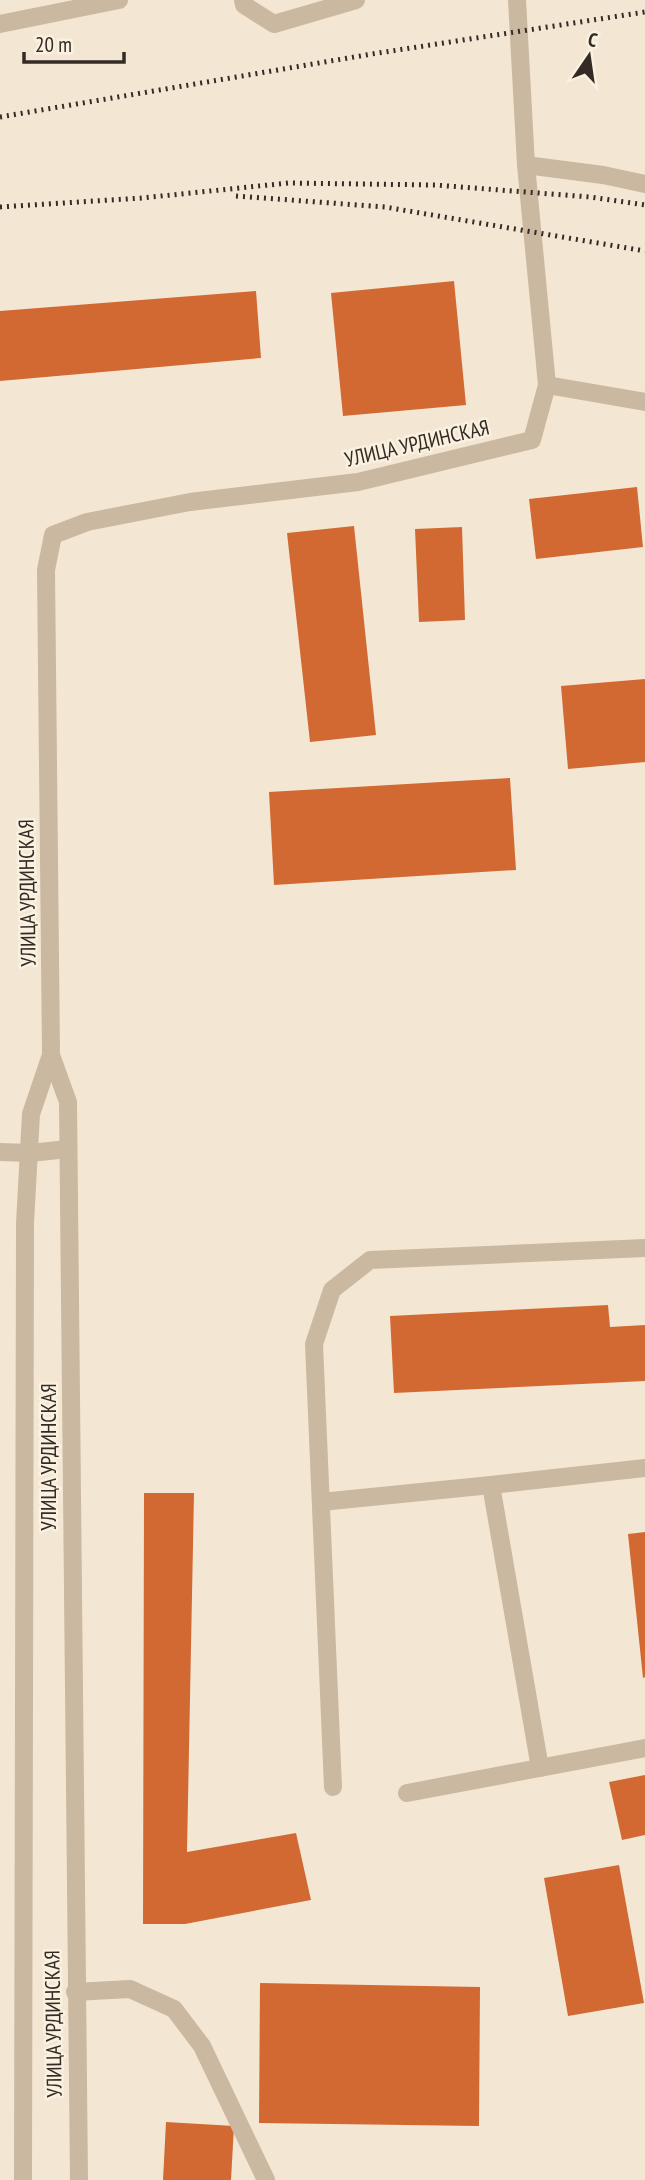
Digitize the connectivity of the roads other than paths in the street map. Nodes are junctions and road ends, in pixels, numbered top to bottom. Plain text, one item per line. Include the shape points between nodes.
1 (119, 0) edge
2 (243, 0) edge
3 (356, 0) edge
4 (517, 0) edge
5 (0, 24) edge
6 (526, 165) junction
7 (645, 184) edge
8 (547, 385) junction
9 (645, 402) edge
10 (51, 1055) junction
11 (68, 1149) junction
12 (0, 1152) edge
13 (30, 1153) junction
14 (645, 1248) edge
15 (645, 1468) edge
16 (491, 1485) junction
17 (321, 1502) junction
18 (645, 1748) edge
19 (540, 1768) junction
20 (333, 1787) dead end
21 (407, 1793) dead end
22 (75, 1992) junction
23 (23, 2180) edge
24 (79, 2180) edge
25 (266, 2180) edge

1 - 5 street
2 - 3 street via 274,24
4 - 6 street, УЛИЦА УРДИНСКАЯ
6 - 7 street
6 - 8 street, УЛИЦА УРДИНСКАЯ
8 - 9 street
8 - 10 street, УЛИЦА УРДИНСКАЯ via 532,440 358,482 190,502 87,522 53,535 46,570
10 - 11 street, УЛИЦА УРДИНСКАЯ via 68,1102
10 - 13 street via 31,1114
11 - 13 street
11 - 22 street, УЛИЦА УРДИНСКАЯ
12 - 13 street
13 - 23 street via 25,1237
14 - 17 street via 370,1260 332,1290 314,1344
15 - 16 street
16 - 17 street
16 - 19 street
17 - 20 street
18 - 19 street
19 - 21 street
22 - 24 street, УЛИЦА УРДИНСКАЯ
22 - 25 street via 130,1989 174,2009 202,2046

